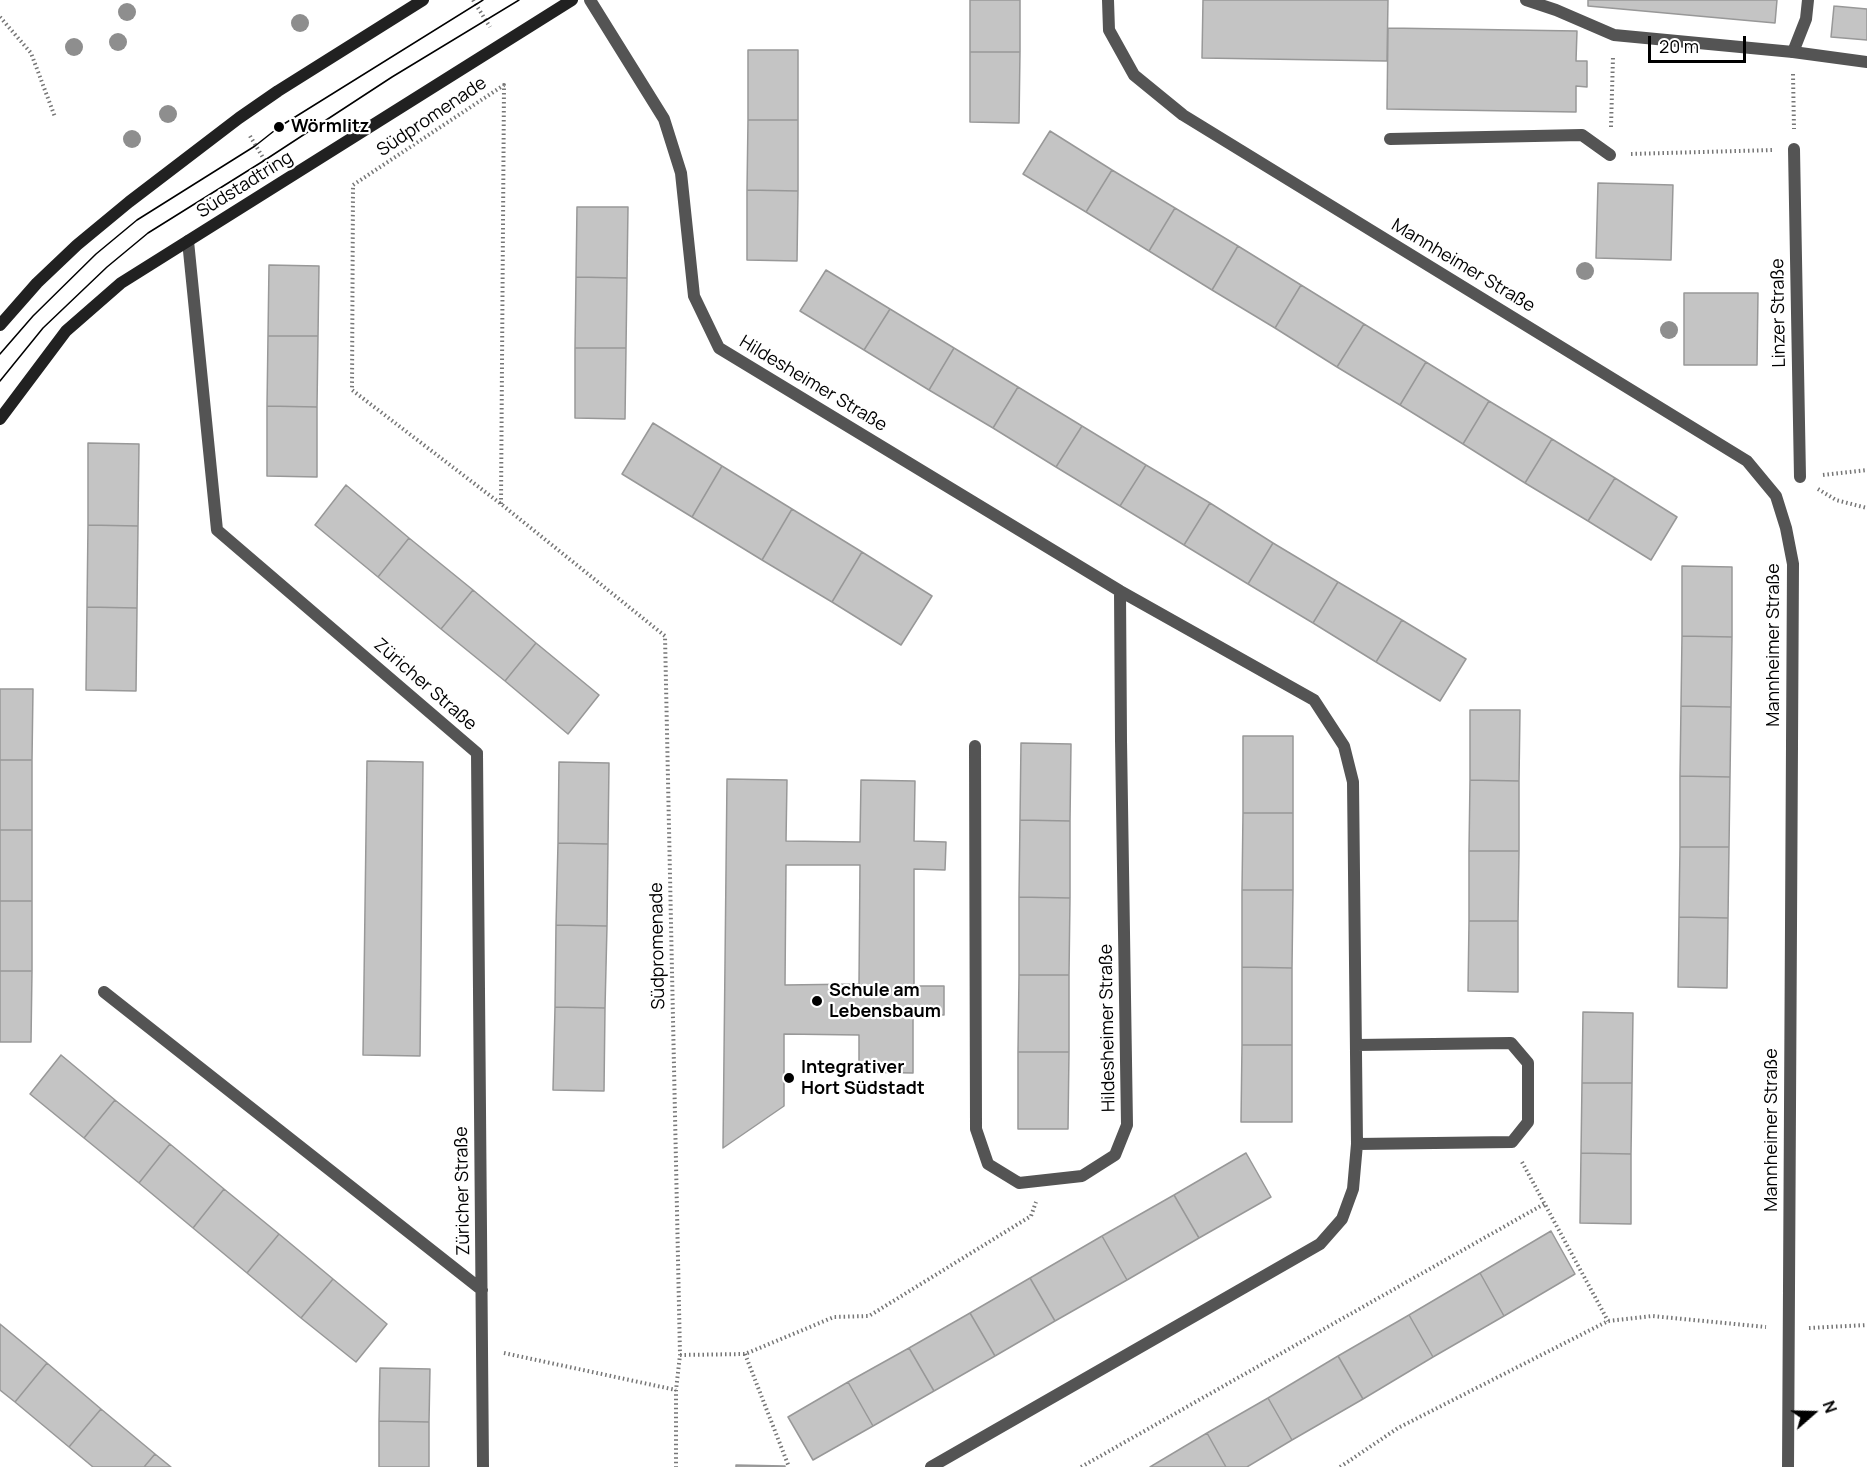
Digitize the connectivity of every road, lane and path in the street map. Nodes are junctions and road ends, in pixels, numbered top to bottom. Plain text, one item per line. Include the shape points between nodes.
1 (423, 0) edge
2 (473, 0) edge
3 (572, 0) edge
4 (590, 0) edge
5 (1108, 0) edge
6 (1526, 0) edge
7 (1808, 0) edge
8 (0, 17) edge
9 (1614, 35) junction
10 (501, 45) junction
11 (1793, 52) junction
12 (1867, 62) edge
13 (55, 117) dead end
14 (239, 118) junction
15 (1390, 139) dead end
16 (1794, 149) junction
17 (1610, 155) junction
18 (281, 184) junction
19 (189, 241) junction
20 (0, 325) edge
21 (0, 419) edge
22 (1800, 477) joint
23 (501, 504) junction
24 (1867, 508) edge
25 (1120, 591) junction
26 (975, 746) dead end
27 (104, 992) dead end
28 (1356, 1045) junction
29 (1512, 1142) junction
30 (1357, 1144) junction
31 (1043, 1182) junction
32 (1544, 1204) junction
33 (482, 1290) junction
34 (1608, 1321) junction
35 (1867, 1325) edge
36 (1789, 1329) junction
37 (483, 1348) junction
38 (745, 1354) junction
39 (680, 1355) junction
40 (676, 1390) junction
41 (483, 1467) edge
42 (676, 1467) edge
43 (789, 1467) edge
44 (931, 1467) edge
45 (1081, 1467) edge
46 (1340, 1467) edge
47 (1788, 1467) edge

1 - 14 street
2 - 10 path
3 - 10 street, Südstadtring
4 - 25 street, Hildesheimer Straße via 664,118 681,173 694,296 719,348
5 - 36 street, Mannheimer Straße via 1109,30 1134,75 1183,115 1747,461 1776,496 1793,564
6 - 9 street
7 - 11 street via 1806,19
8 - 13 path via 31,53
9 - 11 street
9 - 17 path
10 - 18 street, Südstadtring
11 - 12 street
11 - 16 path
14 - 18 path
14 - 20 street via 77,245
15 - 17 street via 1582,135
16 - 17 path
16 - 22 street, Linzer Straße
18 - 19 street, Südstadtring
19 - 21 street, Südstadtring via 121,283 66,332
19 - 33 street, Züricher Straße via 217,530 477,753
22 - 24 path via 1836,500
23 - 23 path, Südpromenade via 352,390 353,185 504,85
23 - 39 path, Südpromenade via 665,636
25 - 28 street, Hildesheimer Straße via 1314,700 1344,746 1353,782
25 - 31 street, Hildesheimer Straße via 1127,1125 1115,1155 1082,1176
26 - 31 street, Hildesheimer Straße via 976,1129 988,1164 1019,1183
27 - 33 street, Züricher Straße
28 - 29 street via 1511,1043 1528,1063 1528,1122
28 - 30 street, Hildesheimer Straße
29 - 30 street
29 - 32 path
30 - 44 street, Hildesheimer Straße via 1353,1189 1342,1219 1320,1244
31 - 38 path via 1031,1216 869,1316 834,1317
32 - 34 path
32 - 45 path
33 - 37 street, Züricher Straße
34 - 36 path via 1652,1316
34 - 46 path via 1398,1428
35 - 36 path
36 - 47 street, Mannheimer Straße
37 - 40 path
37 - 41 street, Züricher Straße
38 - 39 path
38 - 43 path
39 - 40 path, Südpromenade
40 - 42 path, Südpromenade

